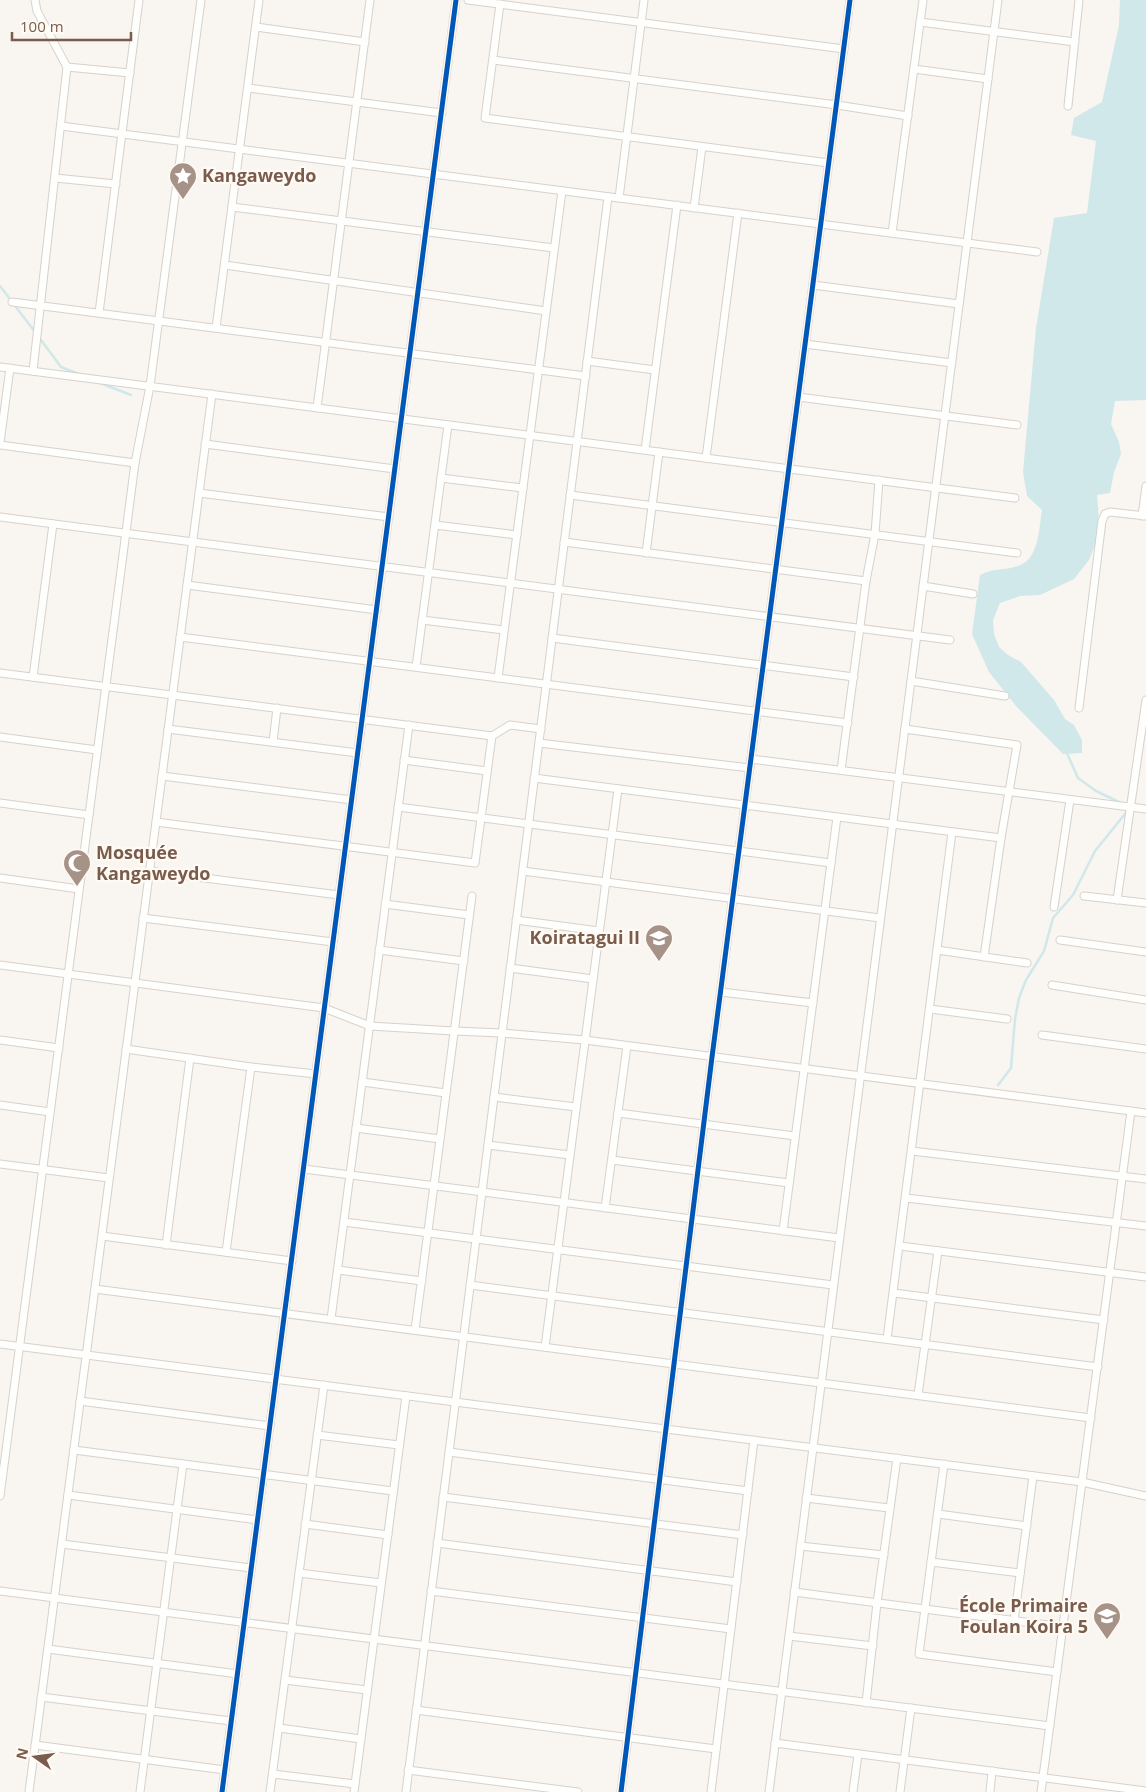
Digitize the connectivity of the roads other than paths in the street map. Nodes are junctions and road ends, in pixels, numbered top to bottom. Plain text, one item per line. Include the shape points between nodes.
1 (35, 0) edge
2 (139, 0) edge
3 (201, 0) edge
4 (259, 0) edge
5 (370, 0) edge
6 (456, 0) edge
7 (468, 0) edge
8 (644, 0) edge
9 (850, 0) edge
10 (923, 0) edge
11 (998, 0) edge
12 (1079, 0) edge
13 (500, 4) junction
14 (641, 22) junction
15 (920, 22) junction
16 (256, 28) junction
17 (995, 31) junction
18 (365, 42) junction
19 (1075, 42) junction
20 (844, 48) junction
21 (493, 60) junction
22 (67, 67) junction
23 (914, 69) junction
24 (130, 73) junction
25 (634, 78) junction
26 (988, 79) junction
27 (248, 88) junction
28 (357, 102) junction
29 (836, 105) junction
30 (1068, 106) dead end
31 (442, 113) junction
32 (908, 116) junction
33 (61, 126) junction
34 (122, 134) junction
35 (627, 137) junction
36 (182, 142) junction
37 (702, 146) junction
38 (240, 149) junction
39 (349, 163) junction
40 (829, 163) junction
41 (434, 174) junction
42 (55, 178) junction
43 (116, 184) junction
44 (562, 191) junction
45 (608, 197) junction
46 (620, 198) junction
47 (232, 206) junction
48 (677, 206) junction
49 (694, 208) junction
50 (738, 213) junction
51 (341, 221) junction
52 (821, 224) junction
53 (426, 232) junction
54 (892, 233) junction
55 (967, 243) junction
56 (554, 248) junction
57 (1037, 252) dead end
58 (224, 265) junction
59 (333, 281) junction
60 (813, 285) junction
61 (418, 292) junction
62 (12, 302) dead end
63 (959, 304) junction
64 (40, 306) junction
65 (546, 311) junction
66 (100, 313) junction
67 (159, 321) junction
68 (216, 328) junction
69 (325, 342) junction
70 (805, 344) junction
71 (410, 353) junction
72 (587, 361) junction
73 (952, 363) junction
74 (0, 367) edge
75 (10, 368) junction
76 (538, 370) junction
77 (655, 370) junction
78 (33, 371) junction
79 (586, 376) junction
80 (150, 386) junction
81 (212, 394) junction
82 (798, 397) junction
83 (317, 408) junction
84 (945, 416) junction
85 (402, 419) junction
86 (448, 425) junction
87 (1017, 425) dead end
88 (530, 435) junction
89 (577, 442) junction
90 (0, 444) edge
91 (205, 444) junction
92 (645, 450) junction
93 (659, 452) junction
94 (706, 458) junction
95 (135, 463) junction
96 (395, 469) junction
97 (789, 469) junction
98 (441, 478) junction
99 (879, 480) junction
100 (1146, 486) edge
101 (523, 488) junction
102 (936, 488) junction
103 (199, 493) junction
104 (570, 494) junction
105 (1015, 498) dead end
106 (652, 505) junction
107 (1144, 516) edge
108 (0, 517) edge
109 (389, 517) junction
110 (782, 522) junction
111 (53, 524) junction
112 (435, 525) junction
113 (126, 534) junction
114 (874, 534) junction
115 (517, 535) junction
116 (929, 541) junction
117 (192, 542) junction
118 (564, 542) junction
119 (646, 553) junction
120 (1017, 553) dead end
121 (382, 567) junction
122 (776, 570) junction
123 (429, 573) junction
124 (866, 581) junction
125 (511, 583) junction
126 (187, 585) junction
127 (923, 586) junction
128 (558, 589) junction
129 (973, 594) dead end
130 (377, 610) junction
131 (770, 617) junction
132 (422, 620) junction
133 (860, 628) junction
134 (504, 630) junction
135 (917, 636) junction
136 (180, 637) junction
137 (552, 638) junction
138 (950, 640) dead end
139 (370, 661) junction
140 (763, 665) junction
141 (416, 667) junction
142 (0, 673) edge
143 (854, 676) junction
144 (33, 677) junction
145 (498, 678) junction
146 (911, 681) junction
147 (546, 684) junction
148 (106, 687) junction
149 (172, 695) junction
150 (1005, 696) dead end
151 (1146, 700) edge
152 (277, 708) junction
153 (1079, 708) dead end
154 (1146, 710) edge
155 (757, 711) junction
156 (362, 719) junction
157 (848, 723) junction
158 (409, 725) junction
159 (168, 728) junction
160 (541, 729) junction
161 (905, 729) junction
162 (492, 736) junction
163 (0, 738) edge
164 (273, 742) junction
165 (539, 743) junction
166 (97, 750) junction
167 (358, 753) junction
168 (751, 759) junction
169 (404, 760) junction
170 (750, 768) junction
171 (841, 770) junction
172 (487, 771) junction
173 (162, 776) junction
174 (898, 777) junction
175 (534, 778) junction
176 (618, 789) junction
177 (1010, 790) junction
178 (352, 800) junction
179 (1070, 800) junction
180 (0, 803) edge
181 (745, 805) junction
182 (398, 807) junction
183 (1130, 807) junction
184 (1146, 808) edge
185 (89, 815) junction
186 (837, 817) junction
187 (481, 818) junction
188 (156, 822) junction
189 (528, 824) junction
190 (892, 824) junction
191 (952, 832) junction
192 (612, 835) junction
193 (1001, 838) junction
194 (346, 846) junction
195 (739, 851) junction
196 (392, 852) junction
197 (831, 863) junction
198 (149, 871) junction
199 (523, 871) junction
200 (0, 878) edge
201 (606, 882) junction
202 (79, 888) junction
203 (339, 895) junction
204 (472, 896) dead end
205 (1084, 896) dead end
206 (733, 898) junction
207 (1117, 900) junction
208 (1146, 903) edge
209 (385, 904) junction
210 (1054, 907) dead end
211 (825, 910) junction
212 (470, 915) junction
213 (143, 918) junction
214 (880, 918) junction
215 (516, 920) junction
216 (599, 931) junction
217 (1060, 940) dead end
218 (333, 942) junction
219 (379, 950) junction
220 (937, 950) junction
221 (1146, 952) edge
222 (984, 957) junction
223 (464, 961) junction
224 (1027, 963) dead end
225 (0, 965) edge
226 (510, 968) junction
227 (68, 974) junction
228 (593, 978) junction
229 (135, 982) junction
230 (1052, 985) dead end
231 (721, 992) junction
232 (1146, 1000) edge
233 (813, 1003) junction
234 (324, 1008) junction
235 (930, 1009) junction
236 (1007, 1019) dead end
237 (370, 1026) junction
238 (454, 1032) junction
239 (502, 1033) junction
240 (1042, 1035) dead end
241 (0, 1040) edge
242 (585, 1040) junction
243 (627, 1046) junction
244 (58, 1048) junction
245 (126, 1049) junction
246 (1146, 1049) edge
247 (712, 1057) junction
248 (190, 1058) junction
249 (251, 1067) junction
250 (804, 1068) junction
251 (316, 1074) junction
252 (860, 1076) junction
253 (362, 1082) junction
254 (920, 1084) junction
255 (446, 1093) junction
256 (494, 1097) junction
257 (0, 1105) edge
258 (576, 1108) junction
259 (1131, 1111) junction
260 (50, 1112) junction
261 (618, 1113) junction
262 (1146, 1113) edge
263 (704, 1124) junction
264 (356, 1128) junction
265 (795, 1136) junction
266 (440, 1139) junction
267 (488, 1145) junction
268 (912, 1151) junction
269 (570, 1156) junction
270 (612, 1160) junction
271 (0, 1164) edge
272 (304, 1169) junction
273 (43, 1170) junction
274 (698, 1172) junction
275 (350, 1175) junction
276 (1123, 1176) junction
277 (109, 1178) junction
278 (1146, 1179) edge
279 (789, 1183) junction
280 (434, 1186) junction
281 (482, 1192) junction
282 (906, 1198) junction
283 (564, 1203) junction
284 (606, 1208) junction
285 (692, 1220) junction
286 (344, 1222) junction
287 (1116, 1223) junction
288 (1146, 1226) edge
289 (783, 1231) junction
290 (428, 1233) junction
291 (102, 1236) junction
292 (839, 1238) junction
293 (476, 1239) junction
294 (166, 1245) junction
295 (900, 1246) junction
296 (558, 1250) junction
297 (938, 1251) junction
298 (226, 1252) junction
299 (292, 1261) junction
300 (686, 1266) junction
301 (338, 1270) junction
302 (1110, 1272) junction
303 (1146, 1277) edge
304 (422, 1281) junction
305 (833, 1285) junction
306 (470, 1286) junction
307 (95, 1289) junction
308 (894, 1293) junction
309 (551, 1296) junction
310 (932, 1297) junction
311 (285, 1313) junction
312 (681, 1313) junction
313 (331, 1319) junction
314 (1104, 1320) junction
315 (415, 1330) junction
316 (828, 1332) junction
317 (464, 1337) junction
318 (888, 1339) junction
319 (0, 1344) edge
320 (925, 1344) junction
321 (20, 1346) junction
322 (545, 1347) junction
323 (86, 1355) junction
324 (674, 1364) junction
325 (1098, 1366) junction
326 (276, 1379) junction
327 (821, 1383) junction
328 (324, 1385) junction
329 (918, 1395) junction
330 (406, 1396) junction
331 (80, 1401) junction
332 (455, 1402) junction
333 (1091, 1418) junction
334 (270, 1426) junction
335 (666, 1429) junction
336 (317, 1435) junction
337 (754, 1440) junction
338 (399, 1445) junction
339 (813, 1448) junction
340 (74, 1450) junction
341 (449, 1452) junction
342 (897, 1458) junction
343 (182, 1464) junction
344 (944, 1464) junction
345 (264, 1475) junction
346 (1033, 1476) junction
347 (660, 1479) junction
348 (311, 1481) junction
349 (1082, 1482) junction
350 (748, 1491) junction
351 (393, 1492) junction
352 (68, 1495) junction
353 (0, 1496) edge
354 (1146, 1496) edge
355 (443, 1497) junction
356 (806, 1498) junction
357 (889, 1508) junction
358 (177, 1509) junction
359 (938, 1514) junction
360 (258, 1520) junction
361 (305, 1524) junction
362 (654, 1524) junction
363 (1027, 1526) junction
364 (388, 1535) junction
365 (742, 1536) junction
366 (437, 1543) junction
367 (62, 1544) junction
368 (800, 1546) junction
369 (884, 1555) junction
370 (170, 1558) junction
371 (931, 1562) junction
372 (251, 1568) junction
373 (649, 1570) junction
374 (299, 1573) junction
375 (1020, 1573) junction
376 (737, 1582) junction
377 (381, 1583) junction
378 (0, 1591) edge
379 (431, 1591) junction
380 (794, 1592) junction
381 (54, 1598) junction
382 (877, 1603) junction
383 (925, 1609) junction
384 (163, 1612) junction
385 (643, 1618) junction
386 (1014, 1621) junction
387 (244, 1622) junction
388 (1063, 1627) junction
389 (292, 1628) junction
390 (731, 1629) junction
391 (789, 1636) junction
392 (374, 1639) junction
393 (424, 1646) junction
394 (873, 1646) junction
395 (48, 1649) junction
396 (157, 1663) junction
397 (1057, 1672) junction
398 (636, 1673) junction
399 (238, 1674) junction
400 (285, 1680) junction
401 (724, 1684) junction
402 (367, 1690) junction
403 (782, 1692) junction
404 (42, 1697) junction
405 (866, 1703) junction
406 (911, 1708) junction
407 (416, 1710) junction
408 (150, 1711) junction
409 (231, 1721) junction
410 (1050, 1726) junction
411 (279, 1728) junction
412 (628, 1737) junction
413 (361, 1739) junction
414 (775, 1743) junction
415 (35, 1745) junction
416 (716, 1749) junction
417 (858, 1754) junction
418 (144, 1759) junction
419 (904, 1760) junction
420 (225, 1770) junction
421 (408, 1770) junction
422 (992, 1771) junction
423 (273, 1774) junction
424 (1043, 1778) junction
425 (354, 1788) edge
426 (1122, 1790) edge
427 (29, 1792) edge
428 (140, 1792) edge
429 (222, 1792) edge
430 (270, 1792) edge
431 (406, 1792) edge
432 (578, 1792) edge
433 (621, 1792) edge
434 (711, 1792) edge
435 (769, 1792) edge
436 (853, 1792) edge
437 (900, 1792) edge
438 (990, 1792) edge
439 (1041, 1792) edge
440 (1146, 1792) edge

1 - 22 street via 36,11
2 - 24 street
3 - 36 street
4 - 16 street
5 - 18 street
6 - 31 street
7 - 13 street
8 - 14 street
9 - 20 street
10 - 15 street
11 - 17 street
12 - 19 street
13 - 14 street
13 - 21 street
14 - 20 street
14 - 25 street
15 - 17 street
15 - 23 street
16 - 18 street
16 - 27 street
17 - 19 street
17 - 26 street
18 - 28 street
19 - 30 street
20 - 29 street
21 - 25 street
21 - 35 street via 485,118
22 - 24 street
22 - 33 street
23 - 26 street
23 - 32 street
24 - 34 street
25 - 29 street
25 - 35 street
26 - 55 street
27 - 28 street
27 - 38 street
28 - 31 street
28 - 39 street
29 - 32 street
29 - 40 street
31 - 41 street
32 - 54 street
33 - 34 street
33 - 42 street
34 - 36 street
34 - 43 street
35 - 37 street
35 - 46 street
36 - 38 street
36 - 67 street
37 - 40 street
37 - 49 street
38 - 39 street
38 - 47 street
39 - 41 street
39 - 51 street
40 - 52 street
41 - 44 street
41 - 53 street
42 - 43 street
42 - 64 street
43 - 66 street
44 - 45 street
44 - 56 street
45 - 46 street
45 - 72 street
46 - 48 street
47 - 51 street
47 - 58 street
48 - 49 street
48 - 77 street
49 - 50 street
50 - 52 street
50 - 94 street
51 - 53 street
51 - 59 street
52 - 54 street
52 - 60 street
53 - 56 street
53 - 61 street
54 - 55 street
55 - 57 street
55 - 63 street
56 - 65 street
58 - 59 street
58 - 68 street
59 - 61 street
59 - 69 street
60 - 63 street
60 - 70 street
61 - 65 street
61 - 71 street
62 - 64 street
63 - 73 street
64 - 66 street
64 - 78 street
65 - 76 street
66 - 67 street
67 - 68 street
67 - 80 street
68 - 69 street
69 - 71 street
69 - 83 street
70 - 73 street
70 - 82 street
71 - 76 street
71 - 85 street
72 - 77 street
72 - 79 street
73 - 84 street
74 - 75 street
75 - 78 street
75 - 90 street
76 - 79 street
76 - 88 street
77 - 92 street
78 - 80 street
79 - 89 street
80 - 81 street
80 - 95 street
81 - 83 street
81 - 91 street
82 - 84 street
82 - 97 street
83 - 85 street
84 - 87 street
84 - 102 street
85 - 86 street
85 - 96 street
86 - 88 street
86 - 98 street
88 - 89 street
88 - 101 street
89 - 92 street
89 - 104 street
90 - 95 street
91 - 96 street
91 - 103 street
92 - 93 street
93 - 94 street
93 - 106 street
94 - 97 street
95 - 113 street
96 - 109 street
97 - 99 street
97 - 110 street
98 - 101 street
98 - 112 street
99 - 102 street
99 - 114 street
100 - 107 street
101 - 115 street
102 - 105 street
102 - 116 street
103 - 109 street
103 - 117 street
104 - 106 street
104 - 118 street
106 - 110 street
106 - 119 street
107 - 153 street via 1110,512 1102,521
108 - 111 street
109 - 121 street
110 - 114 street
110 - 122 street
111 - 113 street
111 - 144 street
112 - 115 street
112 - 123 street
113 - 117 street
113 - 148 street
114 - 116 street
114 - 124 street
115 - 125 street
116 - 120 street
116 - 127 street
117 - 121 street
117 - 126 street
118 - 119 street
118 - 128 street
119 - 122 street
121 - 123 street
121 - 130 street
122 - 124 street
122 - 131 street
123 - 125 street
123 - 132 street
124 - 133 street
125 - 128 street
125 - 134 street
126 - 130 street
126 - 136 street
127 - 129 street
127 - 135 street
128 - 131 street
128 - 137 street
130 - 139 street
131 - 133 street
131 - 140 street
132 - 134 street
132 - 141 street
133 - 135 street
133 - 143 street
134 - 145 street
135 - 138 street
135 - 146 street
136 - 139 street
136 - 149 street
137 - 140 street
137 - 147 street
139 - 141 street
139 - 156 street
140 - 143 street
140 - 155 street
141 - 145 street
142 - 144 street
143 - 157 street
144 - 148 street
145 - 147 street
146 - 150 street
146 - 161 street
147 - 155 street
147 - 160 street
148 - 149 street
148 - 166 street
149 - 152 street
149 - 159 street
151 - 154 street
152 - 156 street
152 - 164 street
154 - 183 street
155 - 157 street
155 - 168 street
156 - 158 street
156 - 167 street
157 - 171 street
158 - 162 street
158 - 169 street
159 - 164 street
159 - 173 street
160 - 162 street via 510,726
160 - 165 street
161 - 174 street
161 - 177 street via 1017,745
162 - 172 street
163 - 166 street
164 - 167 street
165 - 170 street
165 - 175 street
166 - 185 street
167 - 178 street
168 - 170 street
168 - 171 street
169 - 172 street
169 - 182 street
170 - 181 street
171 - 174 street
172 - 187 street
173 - 178 street
173 - 188 street
174 - 177 street
174 - 190 street
175 - 176 street
175 - 189 street
176 - 181 street
176 - 192 street
177 - 179 street
177 - 193 street
178 - 194 street
179 - 183 street
179 - 210 street
180 - 185 street
181 - 186 street
181 - 195 street
182 - 187 street
182 - 196 street
183 - 184 street
183 - 207 street
185 - 202 street
186 - 190 street
186 - 197 street
187 - 189 street
187 - 196 street via 475,863
188 - 194 street
188 - 198 street
189 - 192 street
189 - 199 street
190 - 191 street
190 - 214 street
191 - 193 street
191 - 220 street
192 - 195 street
192 - 201 street
193 - 222 street
194 - 196 street
194 - 203 street
195 - 197 street
195 - 206 street
196 - 209 street
197 - 211 street
198 - 203 street
198 - 213 street
199 - 201 street
199 - 215 street
200 - 202 street
201 - 206 street
201 - 216 street
202 - 227 street
203 - 218 street
204 - 212 street
205 - 207 street
206 - 211 street
206 - 231 street
207 - 208 street
209 - 212 street
209 - 219 street
211 - 214 street
211 - 233 street
212 - 223 street
213 - 218 street
213 - 229 street
214 - 252 street
215 - 216 street
215 - 226 street
216 - 228 street
217 - 221 street
218 - 234 street
219 - 223 street
219 - 237 street
220 - 222 street
220 - 235 street
222 - 224 street
223 - 238 street
225 - 227 street
226 - 228 street
226 - 239 street
227 - 229 street
227 - 244 street
228 - 242 street
229 - 234 street
229 - 245 street
230 - 232 street
231 - 233 street
231 - 247 street
233 - 250 street
234 - 237 street
234 - 251 street
235 - 236 street
235 - 254 street
237 - 238 street
237 - 253 street
238 - 239 street
238 - 255 street
239 - 242 street
239 - 256 street
240 - 246 street
241 - 244 street
242 - 243 street
242 - 258 street
243 - 247 street
243 - 261 street
244 - 260 street
245 - 248 street
245 - 277 street
247 - 250 street
247 - 263 street
248 - 249 street
248 - 294 street
249 - 251 street
249 - 298 street
250 - 252 street
250 - 265 street
251 - 272 street
252 - 254 street
252 - 292 street
253 - 255 street
253 - 264 street
254 - 259 street
254 - 268 street
255 - 266 street
256 - 258 street
256 - 267 street
257 - 260 street
258 - 269 street
259 - 262 street
259 - 276 street
260 - 273 street
261 - 263 street
261 - 270 street
263 - 265 street
263 - 274 street
264 - 266 street
264 - 275 street
265 - 279 street
266 - 280 street
267 - 269 street
267 - 281 street
268 - 276 street
268 - 282 street
269 - 283 street
270 - 274 street
270 - 284 street
271 - 273 street
272 - 275 street
272 - 299 street
273 - 277 street
273 - 321 street
274 - 279 street
274 - 285 street
275 - 280 street
275 - 286 street
276 - 278 street
276 - 287 street
277 - 291 street
279 - 289 street
280 - 281 street
280 - 290 street
281 - 283 street
281 - 293 street
282 - 287 street
282 - 295 street
283 - 284 street
283 - 296 street
284 - 285 street
285 - 289 street
285 - 300 street
286 - 290 street
286 - 301 street
287 - 288 street
287 - 302 street
289 - 292 street
290 - 293 street
290 - 304 street
291 - 294 street
291 - 307 street
292 - 305 street
293 - 296 street
293 - 306 street
294 - 298 street
295 - 297 street
295 - 308 street
296 - 300 street
296 - 309 street
297 - 302 street
297 - 310 street
298 - 299 street
299 - 311 street
300 - 305 street
300 - 312 street
301 - 304 street
301 - 313 street
302 - 303 street
302 - 314 street
304 - 315 street
305 - 316 street
306 - 309 street
306 - 317 street
307 - 311 street
307 - 323 street
308 - 310 street
308 - 318 street
309 - 312 street
309 - 322 street
310 - 314 street
310 - 320 street
311 - 313 street
311 - 326 street
312 - 316 street
312 - 324 street
313 - 315 street
314 - 325 street
315 - 317 street
316 - 318 street
316 - 327 street
317 - 322 street
317 - 332 street
318 - 320 street
319 - 321 street
320 - 325 street
320 - 329 street
321 - 323 street
321 - 353 street
322 - 324 street
323 - 326 street
323 - 331 street
324 - 327 street
324 - 335 street
325 - 333 street
326 - 328 street
326 - 334 street
327 - 329 street
327 - 339 street
328 - 330 street
328 - 336 street
329 - 333 street
330 - 332 street
330 - 338 street
331 - 334 street
331 - 340 street
332 - 335 street
332 - 341 street
333 - 349 street
334 - 345 street
335 - 337 street
335 - 347 street
336 - 338 street
336 - 348 street
337 - 339 street
337 - 350 street
338 - 351 street
339 - 342 street
339 - 356 street
340 - 343 street
340 - 352 street
341 - 347 street
341 - 355 street
342 - 344 street
342 - 357 street
343 - 345 street
343 - 358 street
344 - 346 street
344 - 359 street
345 - 348 street
345 - 360 street
346 - 349 street
346 - 363 street
347 - 350 street
347 - 362 street
348 - 351 street
348 - 361 street
349 - 354 street
349 - 388 street
350 - 365 street
351 - 364 street
352 - 358 street
352 - 367 street
355 - 362 street
355 - 366 street
356 - 357 street
356 - 368 street
357 - 369 street
358 - 360 street
358 - 370 street
359 - 363 street
359 - 371 street
360 - 372 street
361 - 364 street
361 - 374 street
362 - 365 street
362 - 373 street
363 - 375 street
364 - 377 street
365 - 376 street
366 - 373 street
366 - 379 street
367 - 370 street
367 - 381 street
368 - 369 street
368 - 380 street
369 - 382 street
370 - 372 street
370 - 384 street
371 - 375 street
371 - 383 street
372 - 387 street
373 - 376 street
373 - 385 street
374 - 377 street
374 - 389 street
375 - 386 street
376 - 390 street
377 - 392 street
378 - 381 street
379 - 385 street
379 - 393 street
380 - 382 street
380 - 391 street
381 - 384 street
381 - 395 street
382 - 383 street
382 - 394 street
383 - 386 street
383 - 397 street via 919,1654
384 - 387 street
384 - 396 street
385 - 390 street
385 - 398 street
386 - 388 street
387 - 389 street
387 - 399 street
388 - 397 street
389 - 392 street
389 - 400 street
390 - 401 street
391 - 394 street
391 - 403 street
392 - 393 street
392 - 402 street
393 - 398 street
393 - 407 street
394 - 405 street
395 - 396 street
395 - 404 street
396 - 399 street
396 - 408 street
397 - 410 street
398 - 401 street
398 - 412 street
399 - 409 street
400 - 402 street
400 - 411 street
401 - 403 street
401 - 416 street
402 - 413 street
403 - 405 street
403 - 414 street
404 - 408 street
404 - 415 street
405 - 406 street
406 - 410 street
406 - 419 street
407 - 412 street
407 - 421 street
408 - 409 street
408 - 418 street
409 - 420 street
410 - 424 street
411 - 413 street
411 - 423 street
412 - 416 street
412 - 433 street
413 - 425 street
414 - 417 street
414 - 435 street
415 - 418 street
415 - 427 street
416 - 434 street
417 - 419 street
417 - 436 street
418 - 420 street
418 - 428 street
419 - 422 street
419 - 437 street
420 - 429 street
421 - 431 street
421 - 432 street
422 - 424 street
422 - 438 street
423 - 425 street
423 - 430 street
424 - 426 street
424 - 439 street
426 - 440 street

